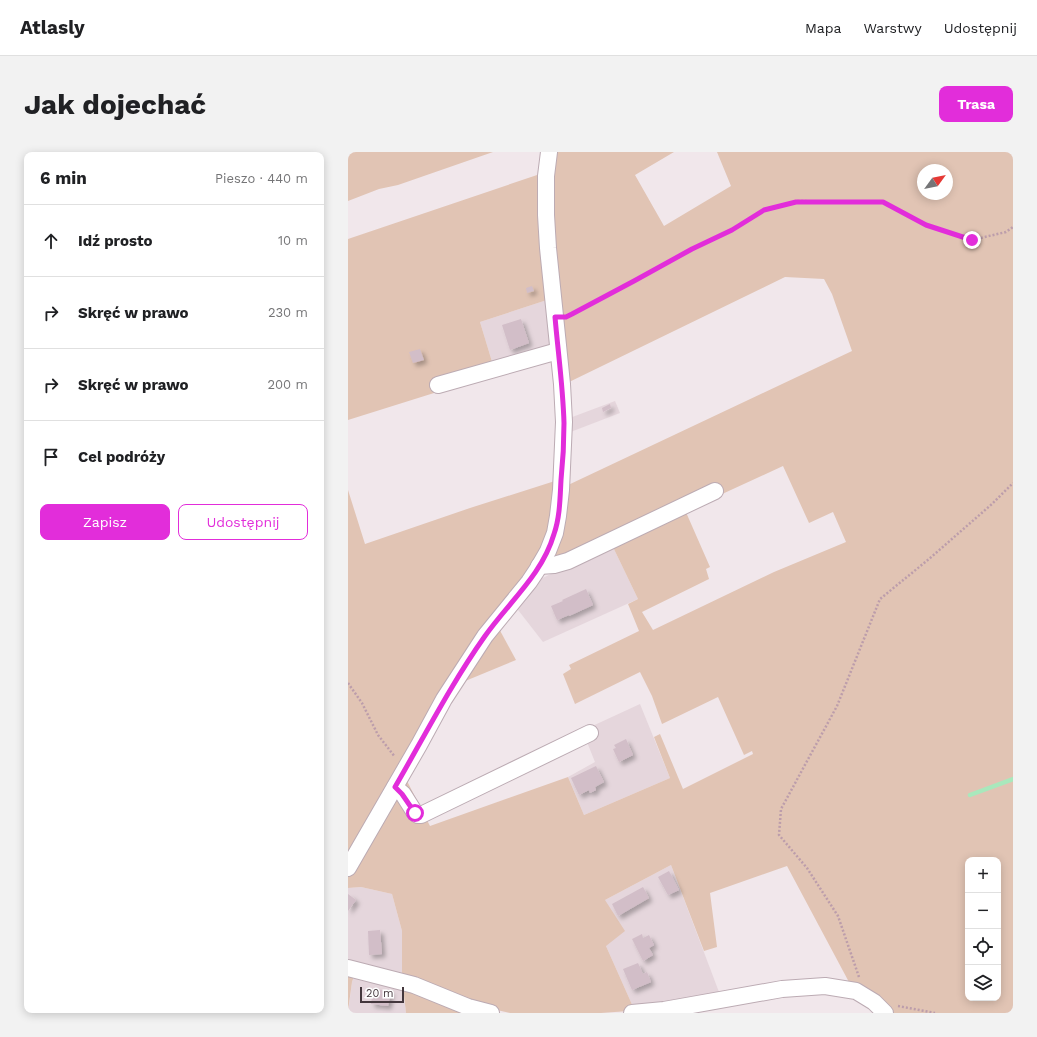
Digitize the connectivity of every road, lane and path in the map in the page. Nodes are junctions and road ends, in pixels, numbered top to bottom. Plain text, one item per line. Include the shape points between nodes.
1 (549, 152) edge
2 (1013, 227) edge
3 (555, 317) junction
4 (558, 352) junction
5 (438, 385) dead end
6 (1013, 483) edge
7 (715, 491) dead end
8 (539, 566) junction
9 (348, 683) edge
10 (590, 733) dead end
11 (405, 770) junction
12 (395, 787) junction
13 (348, 868) edge
14 (348, 968) edge
15 (860, 993) junction
16 (874, 1002) junction
17 (491, 1013) edge
18 (632, 1013) edge
19 (885, 1013) edge
20 (934, 1013) edge

1 - 3 street via 546,215
2 - 3 path via 1006,232 972,240 926,225 883,202 796,202 764,210 732,230 572,314
3 - 4 street
4 - 5 street
4 - 8 street via 564,422 561,490 555,533
6 - 15 path via 935,554 880,599 837,706 781,809 780,835 807,868 838,916 860,979
7 - 8 street via 568,561
8 - 11 street via 485,636 444,699
9 - 11 path via 362,703 378,735
10 - 12 street via 421,815 415,813
11 - 12 street
12 - 13 street
14 - 17 street via 414,985 468,1007
15 - 16 street
15 - 18 street via 825,986 782,989 664,1010
16 - 19 street
16 - 20 path

